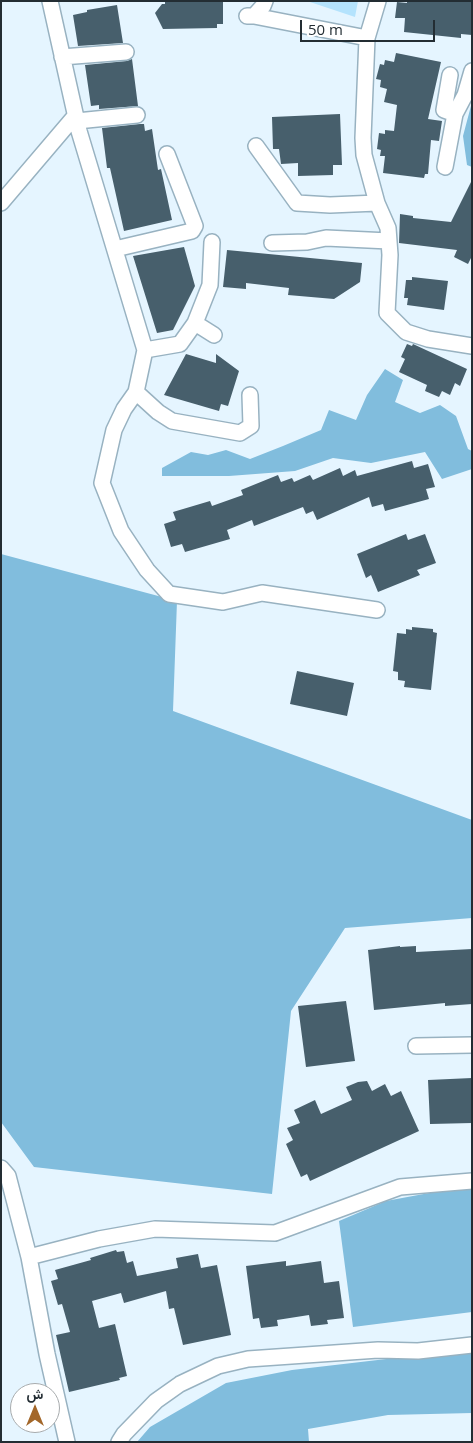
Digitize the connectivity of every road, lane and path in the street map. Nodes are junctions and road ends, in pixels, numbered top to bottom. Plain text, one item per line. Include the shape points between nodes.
1 (50, 1) edge
2 (265, 1) edge
3 (378, 1) edge
4 (367, 38) junction
5 (126, 52) dead end
6 (62, 57) junction
7 (472, 71) edge
8 (450, 75) dead end
9 (455, 114) junction
10 (137, 115) dead end
11 (76, 118) junction
12 (256, 146) dead end
13 (166, 154) dead end
14 (444, 167) dead end
15 (378, 203) junction
16 (1, 204) edge
17 (389, 241) junction
18 (212, 242) dead end
19 (272, 243) dead end
20 (115, 248) junction
21 (195, 323) junction
22 (214, 334) dead end
23 (472, 346) edge
24 (145, 350) junction
25 (136, 392) junction
26 (250, 395) dead end
27 (377, 610) dead end
28 (472, 1045) edge
29 (416, 1046) dead end
30 (1, 1168) edge
31 (472, 1181) edge
32 (29, 1257) junction
33 (472, 1345) edge
34 (67, 1442) edge
35 (119, 1442) edge

1 - 6 street
2 - 4 street via 264,6 250,16
3 - 4 street
4 - 15 street via 364,155
5 - 6 street
6 - 11 street
7 - 9 street
8 - 9 street via 444,110
9 - 14 street
10 - 11 street
11 - 16 street
11 - 20 street
12 - 15 street via 297,203
13 - 20 street via 195,226 192,231
15 - 17 street via 388,228
17 - 19 street via 326,238
17 - 23 street via 387,313 406,332
18 - 21 street via 210,285
20 - 24 street
21 - 22 street
21 - 24 street via 180,344
24 - 25 street
25 - 26 street via 172,421 240,433 251,426
25 - 27 street via 114,430 102,483 121,531 168,594 223,602 262,594
28 - 29 street
30 - 32 street via 8,1176
31 - 32 street via 400,1187 275,1233 155,1229
32 - 34 street
33 - 35 street via 248,1360 218,1366 180,1384 156,1401

